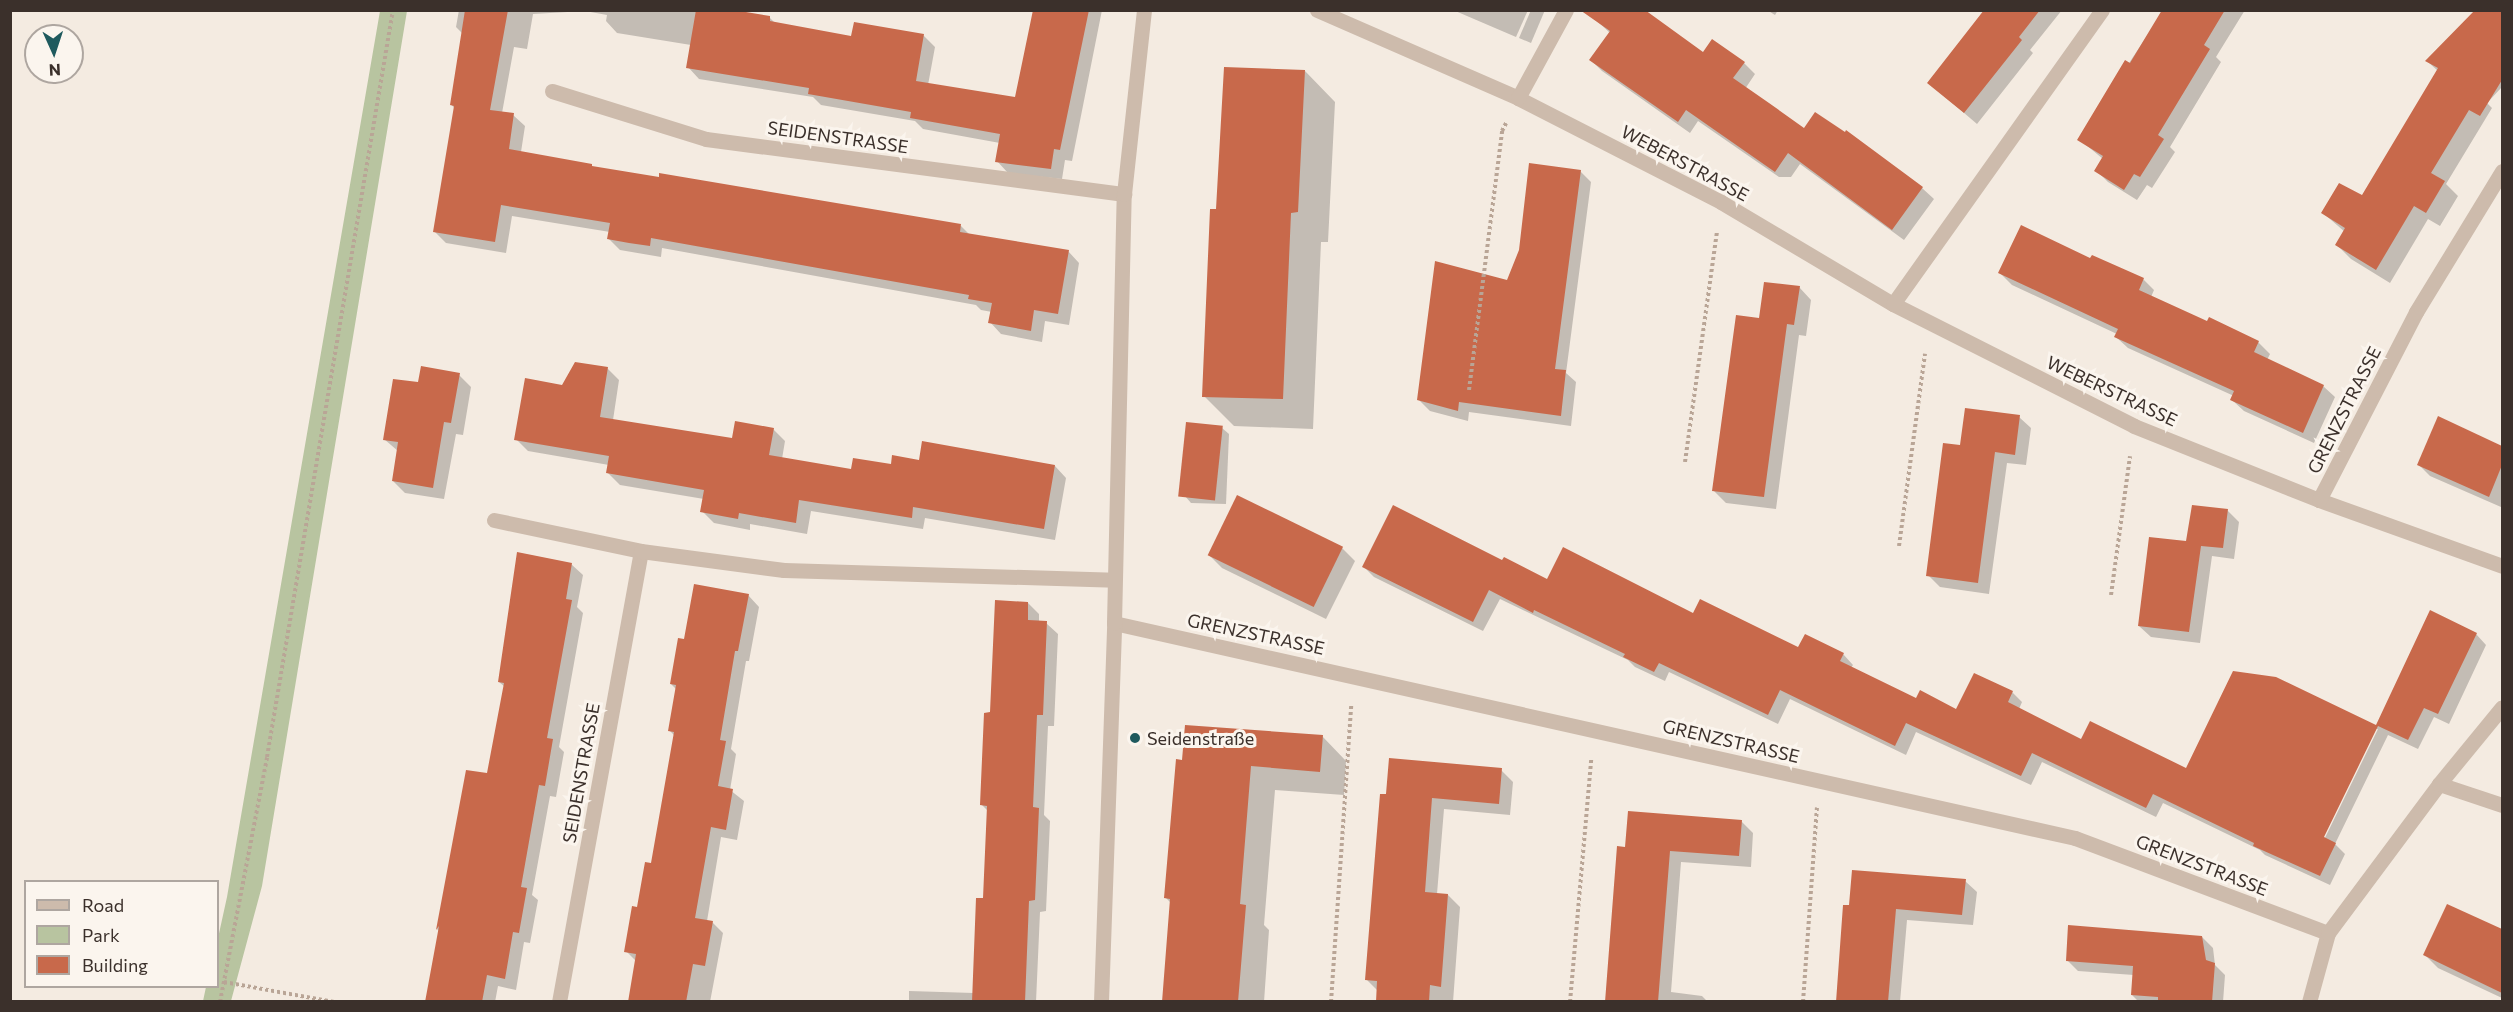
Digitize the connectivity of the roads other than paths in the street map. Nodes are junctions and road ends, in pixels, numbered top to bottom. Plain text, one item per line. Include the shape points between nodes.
1 (1144, 10) edge
2 (1317, 10) edge
3 (1566, 10) edge
4 (2102, 10) edge
5 (552, 91) dead end
6 (1518, 98) junction
7 (2502, 171) edge
8 (1124, 195) junction
9 (1893, 304) junction
10 (2319, 500) junction
11 (494, 520) dead end
12 (641, 551) junction
13 (2502, 566) edge
14 (1114, 580) junction
15 (1114, 623) junction
16 (2502, 707) edge
17 (2439, 784) junction
18 (2502, 804) edge
19 (2328, 933) junction
20 (559, 1002) edge
21 (1101, 1002) edge
22 (2309, 1002) edge

1 - 8 street
2 - 6 street, WEBERSTRASSE
3 - 6 street
4 - 9 street
5 - 8 street, SEIDENSTRASSE via 706,139
6 - 9 street, WEBERSTRASSE via 1721,202
7 - 10 street, GRENZSTRASSE via 2416,312
8 - 14 street
9 - 10 street, WEBERSTRASSE via 2134,426
10 - 13 street, GRENZSTRASSE
11 - 12 street
12 - 14 street via 784,570
12 - 20 street, SEIDENSTRASSE
14 - 15 street
15 - 19 street, GRENZSTRASSE via 2075,838
15 - 21 street
16 - 17 street
17 - 18 street
17 - 19 street
19 - 22 street

